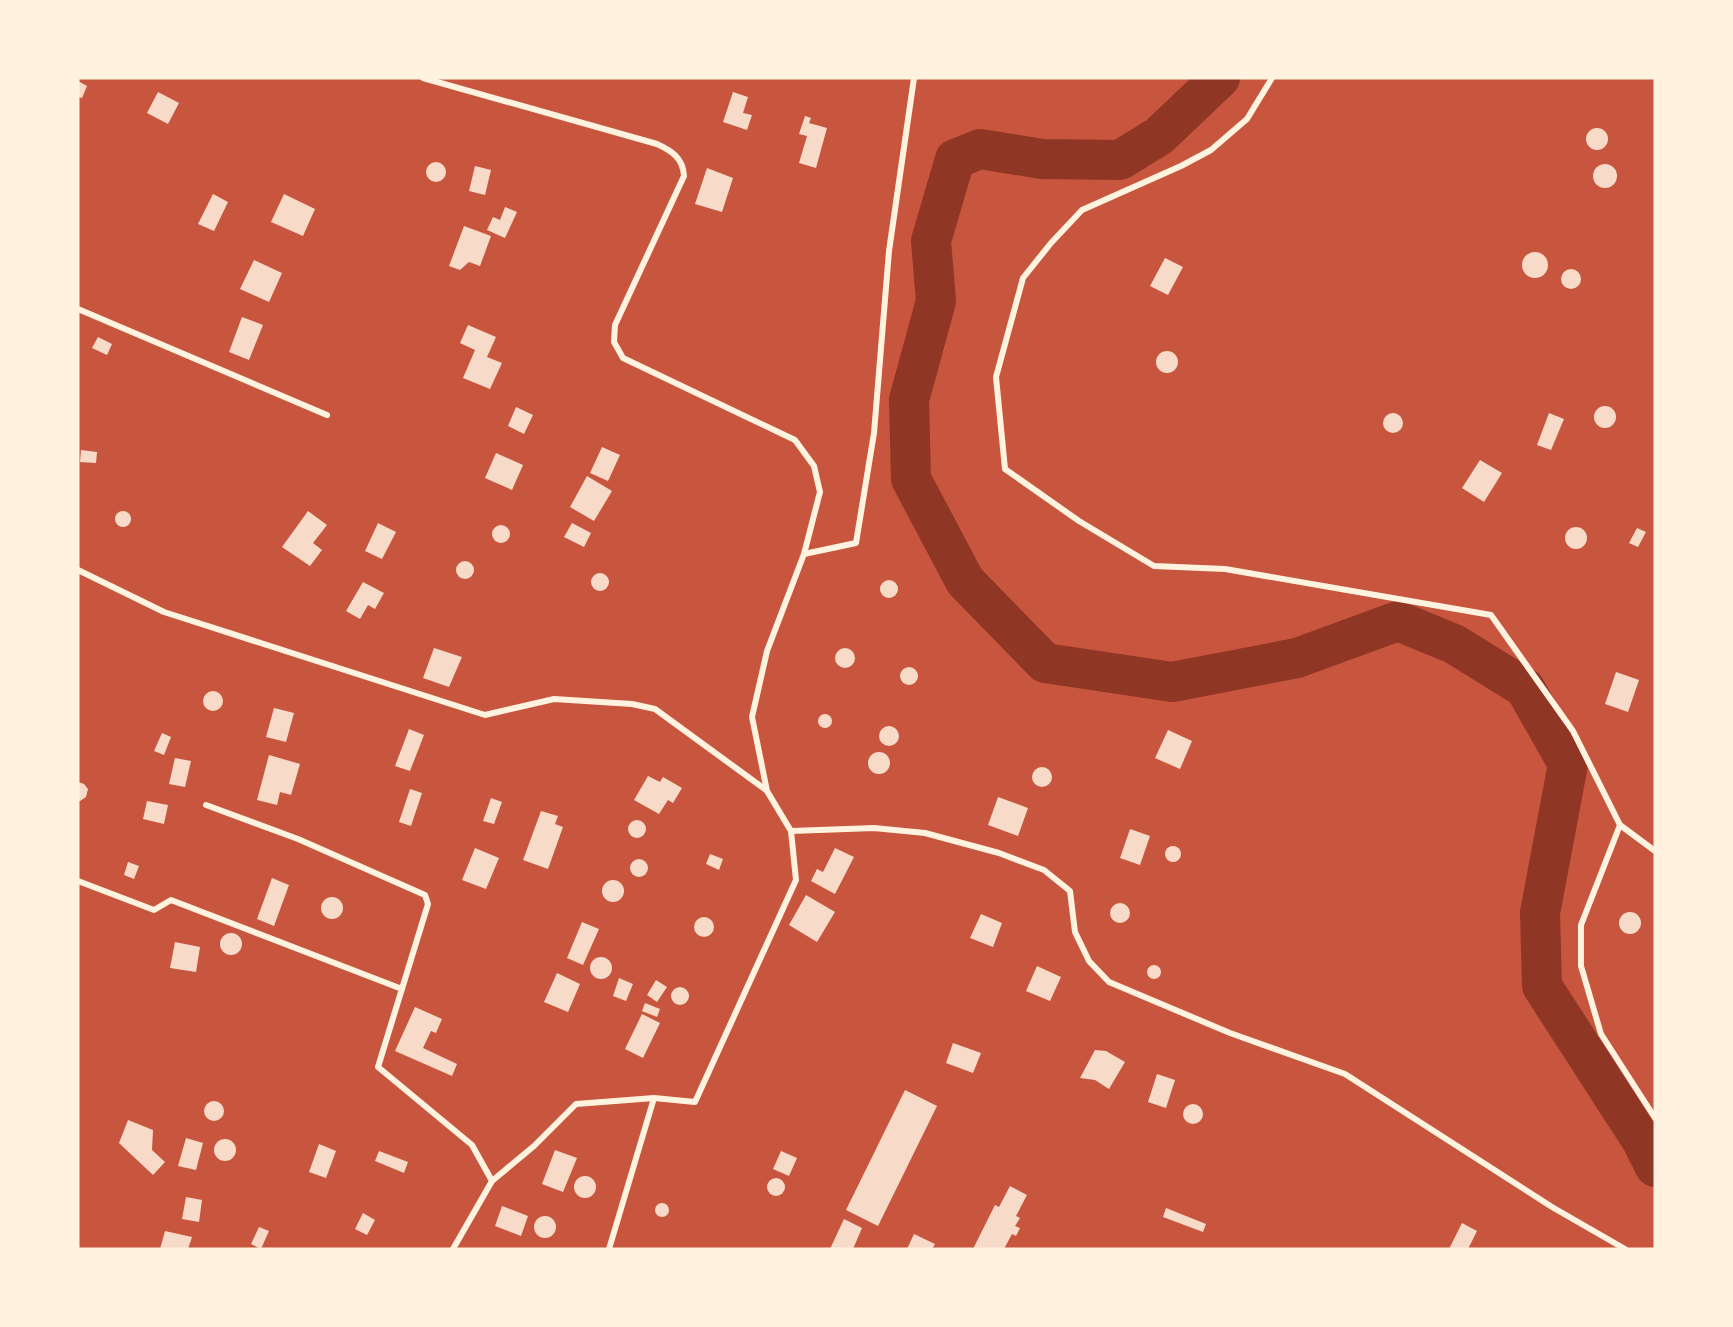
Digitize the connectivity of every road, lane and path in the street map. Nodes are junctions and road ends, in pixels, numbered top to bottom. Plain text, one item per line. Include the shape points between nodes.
1 (423, 78) edge
2 (914, 78) edge
3 (1272, 78) edge
4 (78, 309) edge
5 (327, 415) dead end
6 (804, 554) junction
7 (78, 570) edge
8 (767, 790) junction
9 (206, 805) dead end
10 (1620, 825) junction
11 (791, 831) junction
12 (1655, 851) edge
13 (78, 881) edge
14 (402, 989) junction
15 (654, 1098) junction
16 (1655, 1118) edge
17 (492, 1181) junction
18 (453, 1249) edge
19 (609, 1249) edge
20 (1625, 1249) edge

1 - 6 street via 657,144 677,156 684,176 615,325 614,342 623,358 795,440 814,466 820,492
2 - 6 street via 889,251 874,433 856,543
3 - 10 street via 1247,119 1211,150 1082,210 1023,278 996,377 1005,469 1079,521 1154,566 1225,569 1491,615 1573,731
4 - 5 street
6 - 8 street via 767,651 752,717
7 - 8 street via 164,612 485,715 554,699 655,709
8 - 11 street
9 - 14 street via 298,839 425,895 428,904
10 - 12 street
10 - 16 street via 1581,925 1581,966 1601,1034
11 - 15 street via 796,880 695,1102
11 - 20 street via 874,828 925,833 1044,870 1070,891 1076,932 1089,961 1109,982 1230,1033 1345,1074 1552,1207
13 - 14 street via 154,910 171,900
14 - 17 street via 378,1067 472,1145
15 - 17 street via 576,1104
15 - 19 street
17 - 18 street

